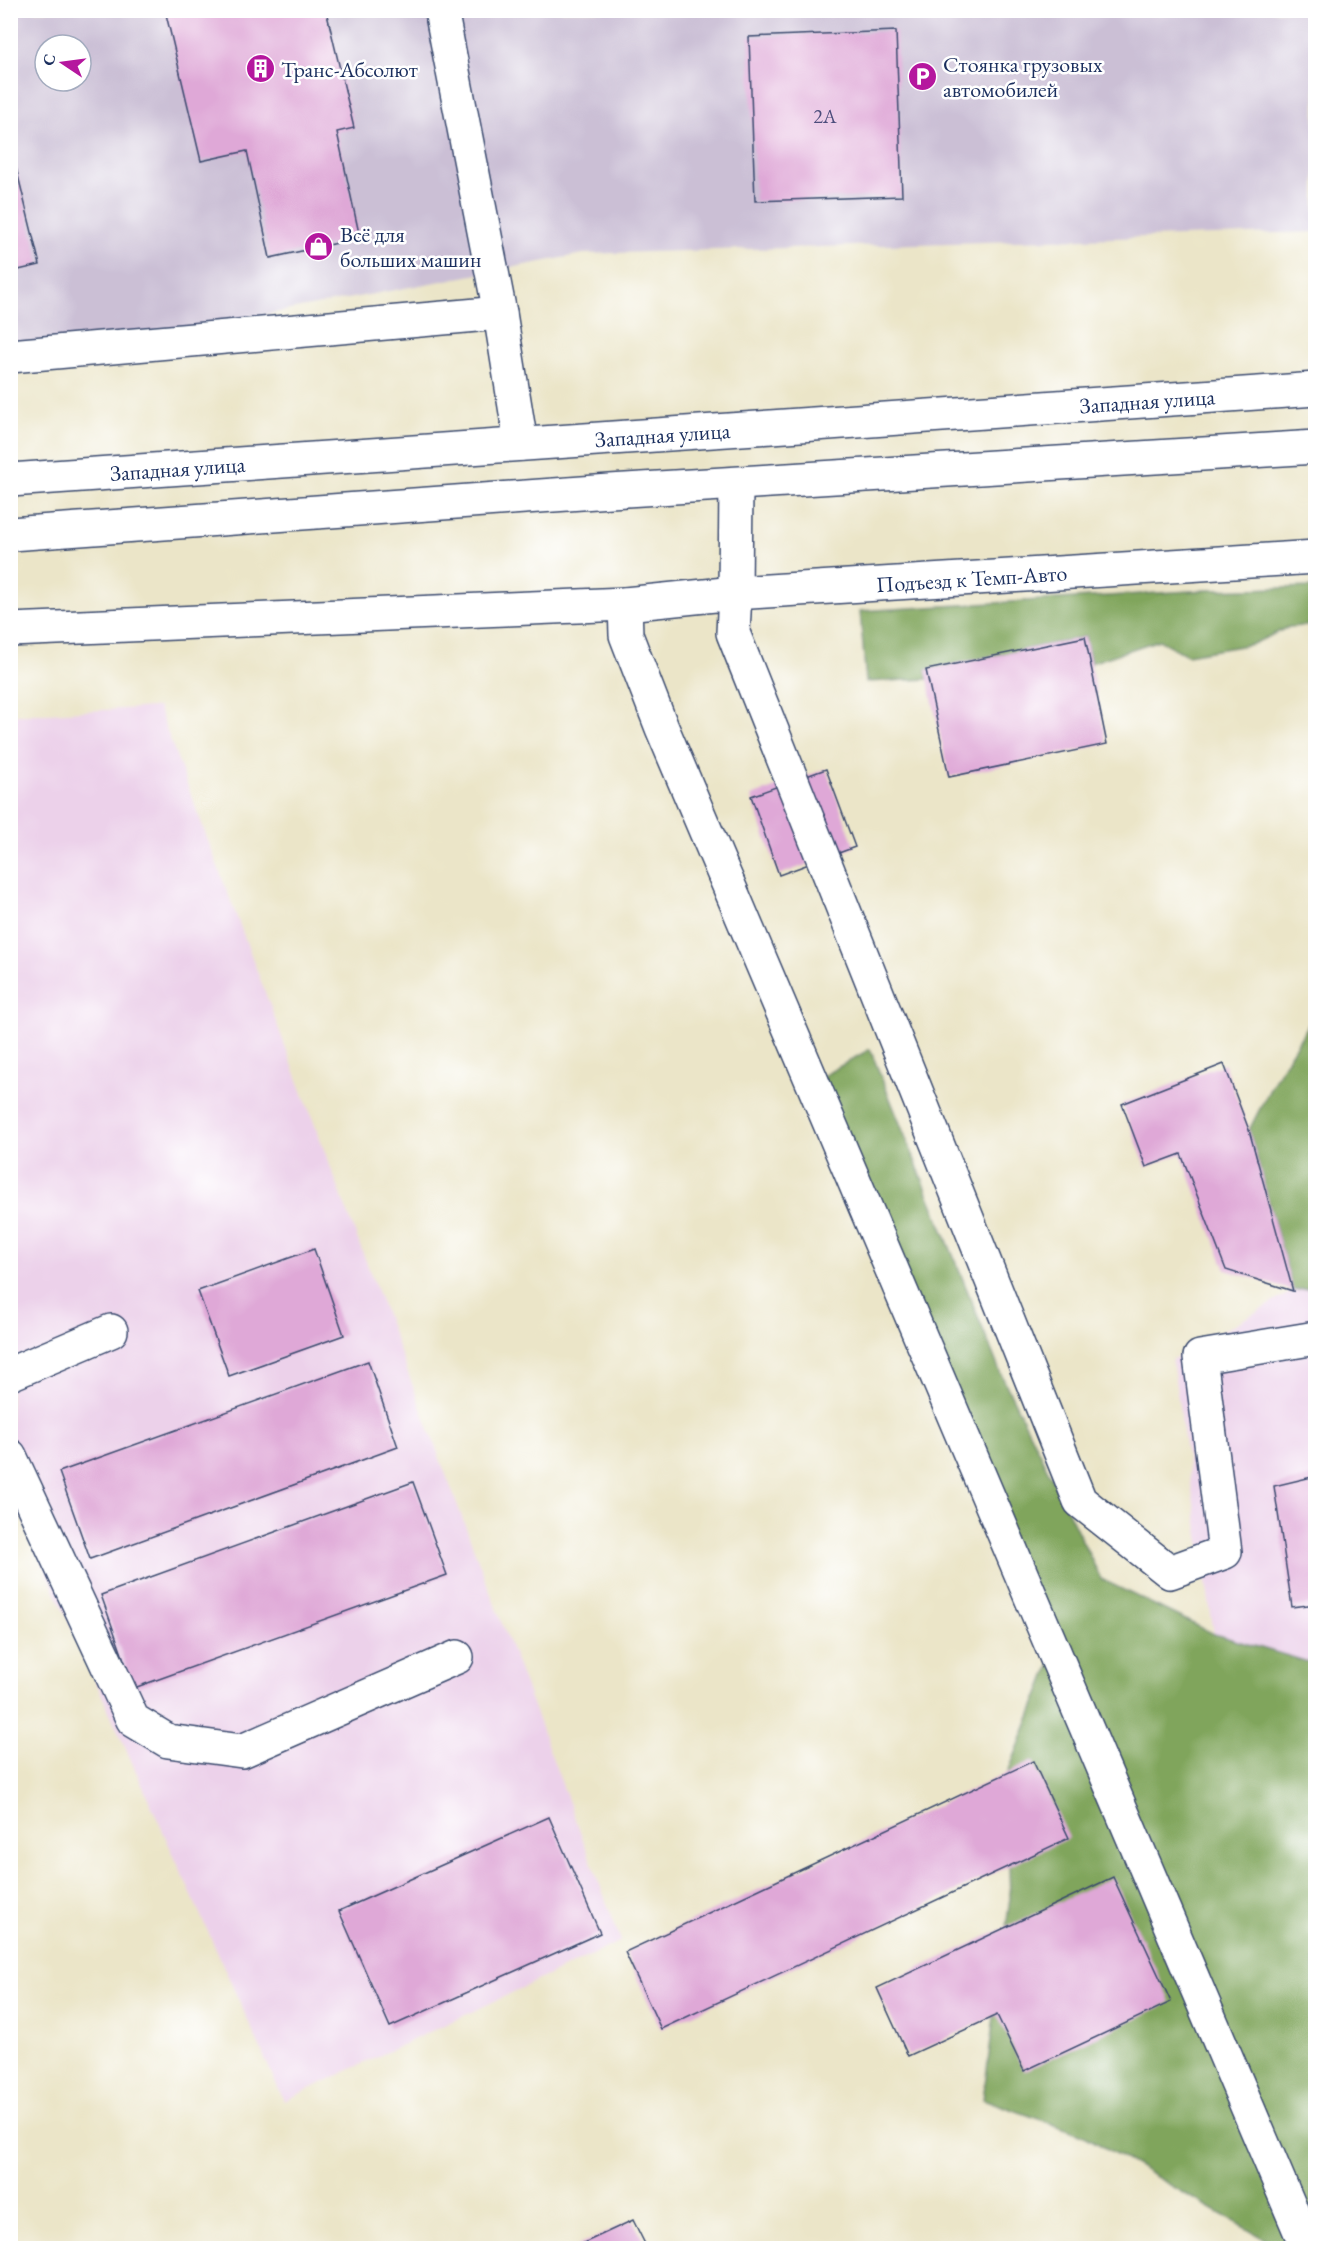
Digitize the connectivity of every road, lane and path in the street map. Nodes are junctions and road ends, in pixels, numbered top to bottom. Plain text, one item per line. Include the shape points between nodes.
1 (466, 10) edge
2 (443, 24) edge
3 (500, 313) junction
4 (10, 356) edge
5 (1316, 389) edge
6 (521, 444) junction
7 (1316, 447) edge
8 (10, 480) edge
9 (736, 485) junction
10 (10, 534) edge
11 (1316, 557) edge
12 (735, 593) junction
13 (625, 604) junction
14 (10, 630) edge
15 (111, 1331) dead end
16 (1316, 1338) edge
17 (10, 1374) edge
18 (10, 1455) edge
19 (457, 1657) dead end
20 (1313, 2248) edge

1 - 2 main road
2 - 3 main road
3 - 4 main road
3 - 6 main road
5 - 6 main road, Западная улица
6 - 8 main road, Западная улица
7 - 9 main road
9 - 10 main road
9 - 12 main road
11 - 12 main road, Подъезд к Темп-Авто
12 - 13 main road, Подъезд к Темп-Авто
12 - 16 main road via 733,633 1080,1501 1170,1572 1225,1552 1200,1357
13 - 14 main road, Подъезд к Темп-Авто
13 - 20 main road via 626,635 663,728 1296,2220
15 - 17 main road
18 - 19 main road via 133,1720 168,1741 242,1751

